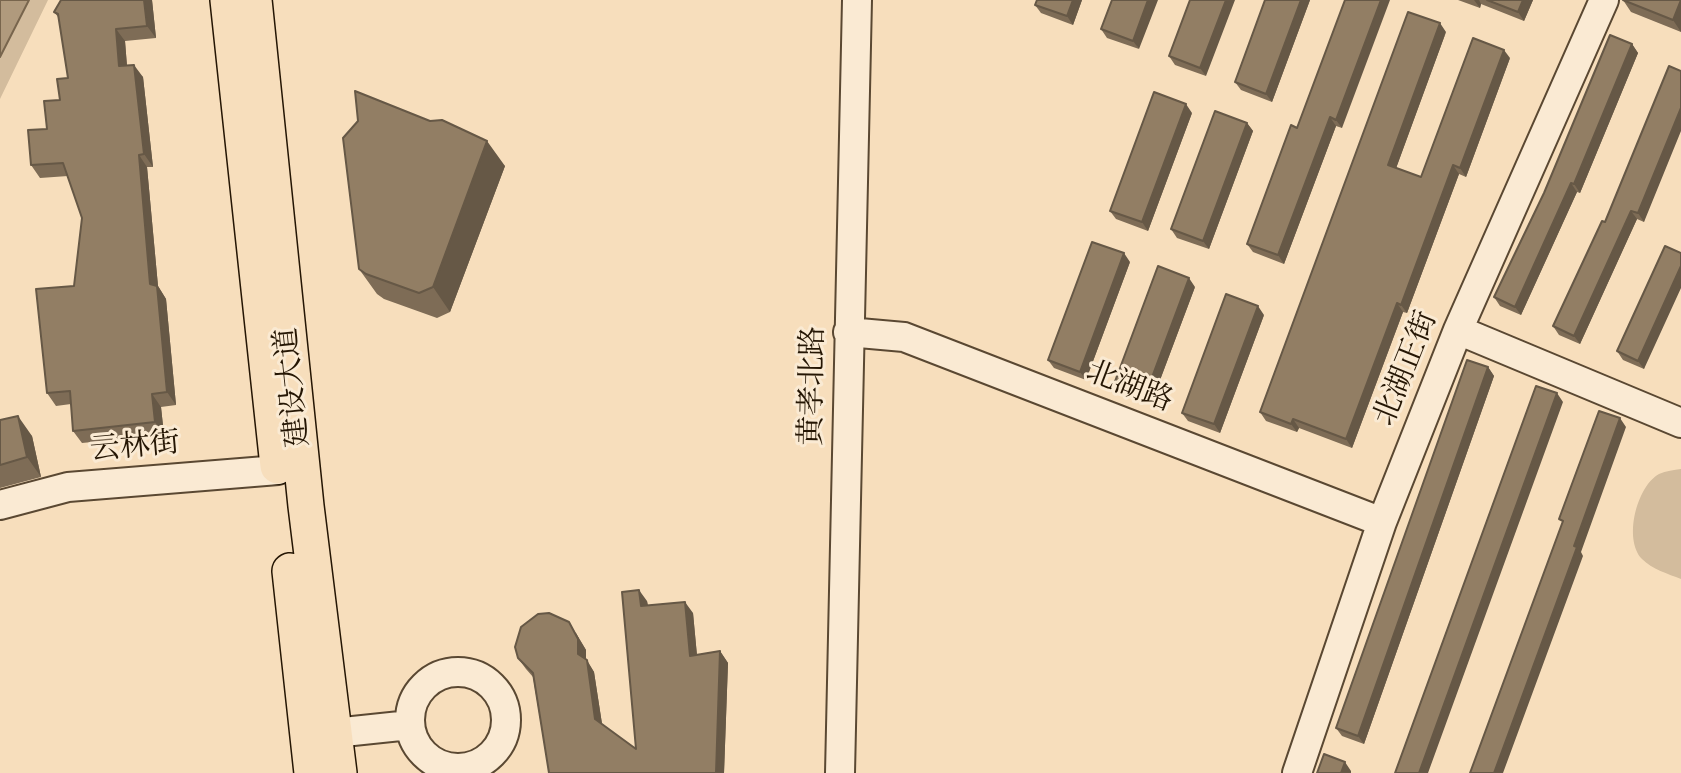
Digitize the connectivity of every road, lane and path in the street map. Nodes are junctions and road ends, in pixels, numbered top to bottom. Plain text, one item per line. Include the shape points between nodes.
1 (228, 0) edge
2 (254, 0) edge
3 (857, 0) edge
4 (1604, 0) edge
5 (1458, 330) junction
6 (848, 332) junction
7 (1681, 424) edge
8 (278, 470) junction
9 (0, 505) edge
10 (1382, 522) junction
11 (410, 725) junction
12 (334, 733) junction
13 (436, 769) edge
14 (312, 773) edge
15 (339, 773) edge
16 (840, 773) edge
17 (1297, 773) edge

1 - 8 main road, 建设大道
2 - 12 main road, 建设大道
3 - 6 street, 黄孝北路
4 - 5 street, 北湖正街
5 - 7 street
5 - 10 street, 北湖正街
6 - 10 street, 北湖路 via 904,337
6 - 16 street, 黄孝北路
8 - 9 street, 云林街 via 68,487
8 - 14 main road, 建设大道
10 - 17 street, 北湖正街
11 - 12 street
11 - 13 street via 414,741
11 - 13 street via 418,693 442,674 472,673 497,690 507,719 498,749 471,768
12 - 15 main road, 建设大道

